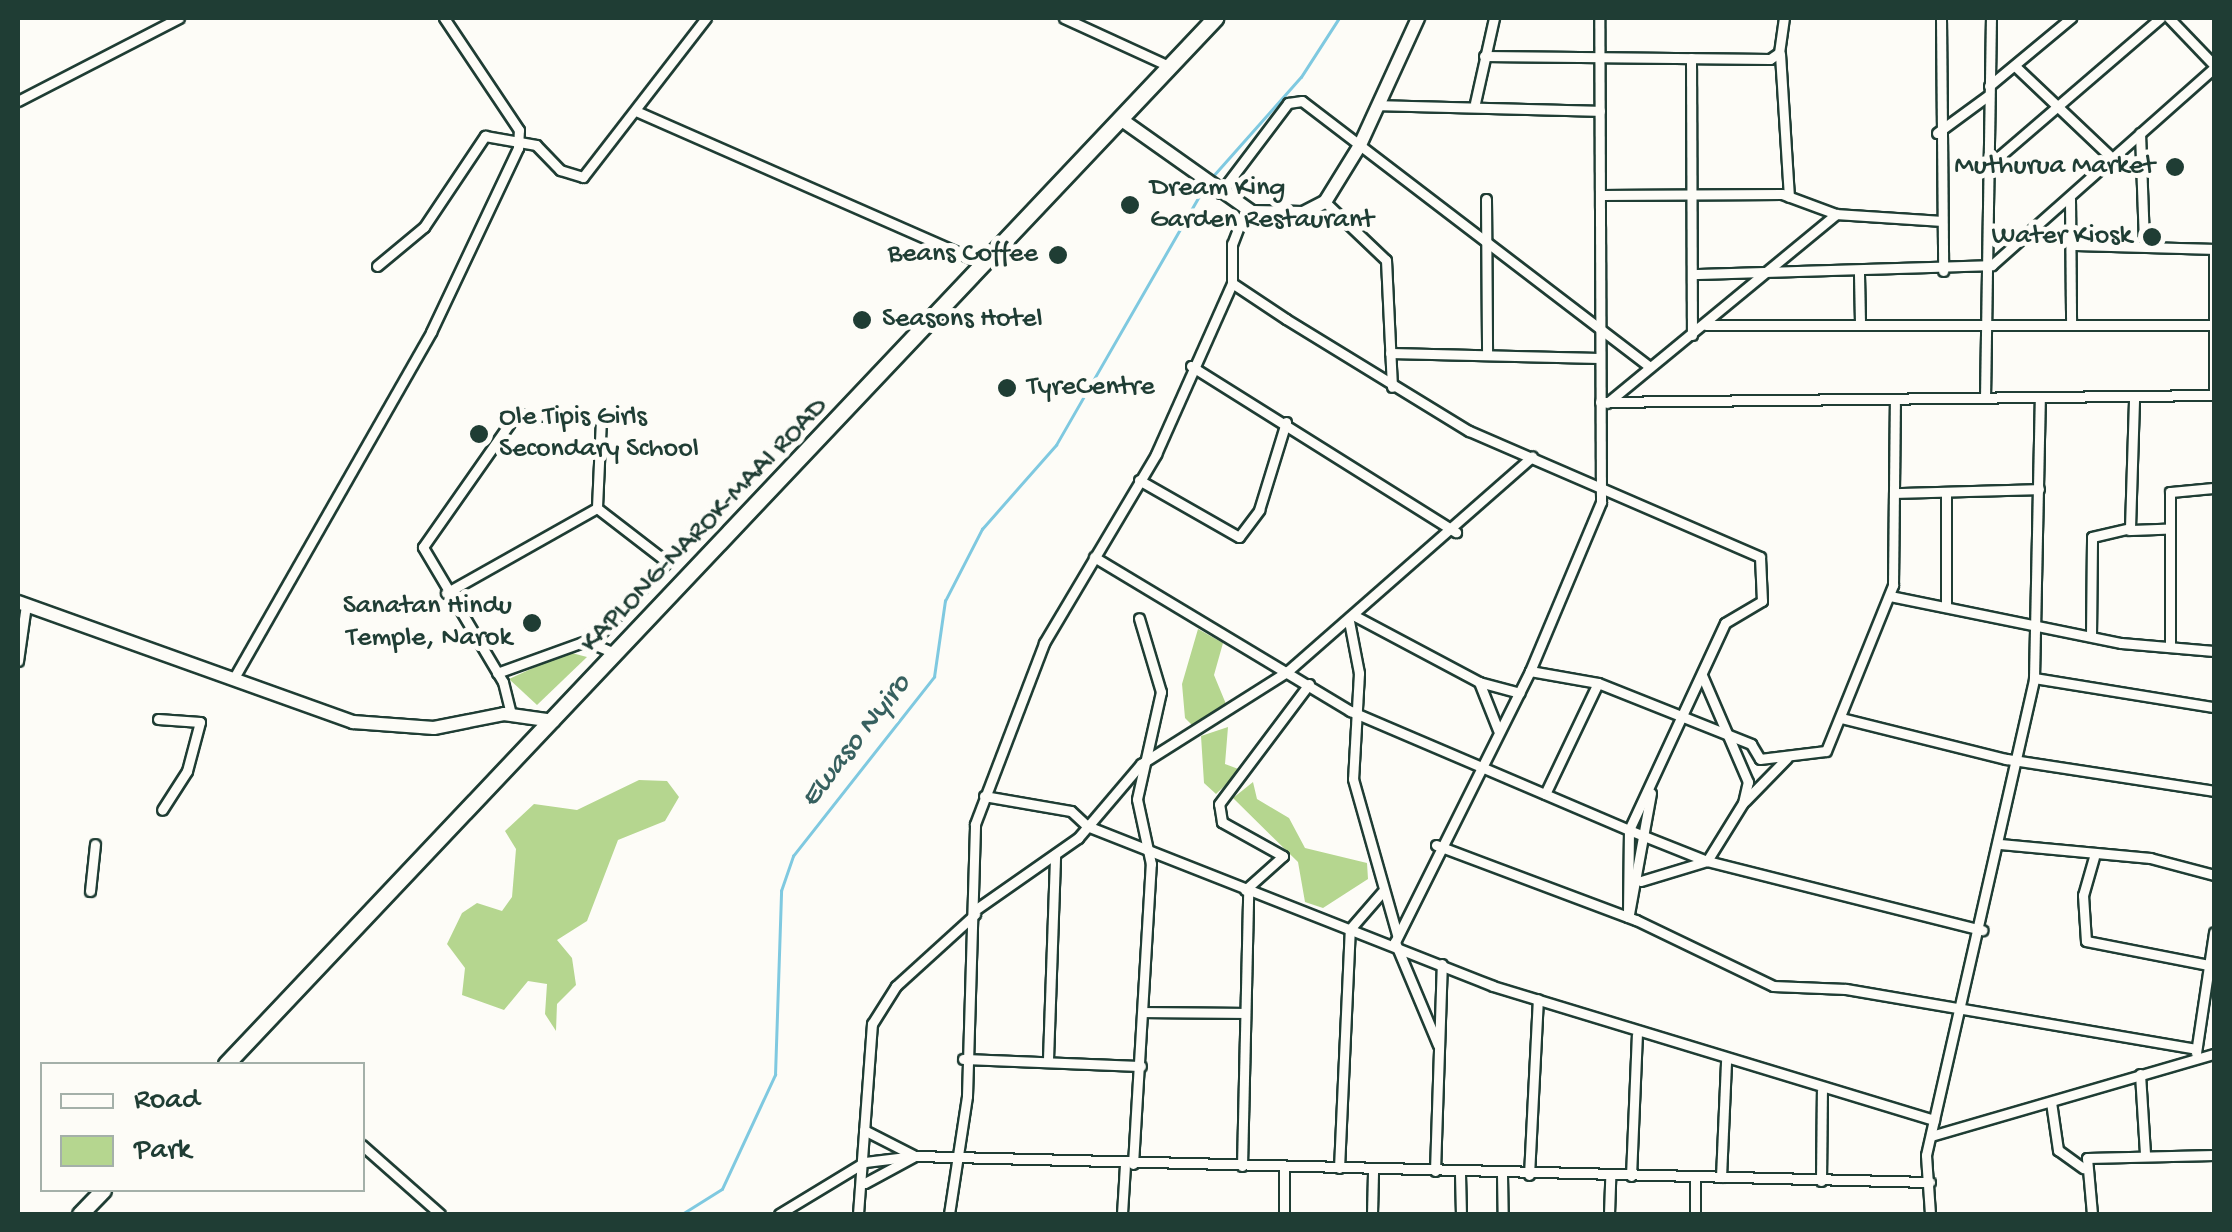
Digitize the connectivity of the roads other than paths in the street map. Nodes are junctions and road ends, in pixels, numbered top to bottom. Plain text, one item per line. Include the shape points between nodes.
1 (179, 18) edge
2 (444, 18) edge
3 (706, 18) edge
4 (1215, 18) edge
5 (1418, 18) edge
6 (1494, 18) edge
7 (1599, 18) edge
8 (1784, 18) edge
9 (1941, 18) edge
10 (1991, 18) edge
11 (2071, 18) edge
12 (2160, 18) edge
13 (2169, 18) edge
14 (1069, 19) edge
15 (1779, 53) junction
16 (1484, 56) junction
17 (1601, 57) junction
18 (1691, 58) junction
19 (1171, 67) junction
20 (2016, 67) junction
21 (2214, 67) edge
22 (1989, 91) junction
23 (18, 101) edge
24 (2059, 102) junction
25 (1475, 103) junction
26 (1377, 106) junction
27 (1600, 111) junction
28 (638, 112) junction
29 (1122, 120) junction
30 (2140, 133) junction
31 (1937, 134) junction
32 (518, 138) junction
33 (1360, 147) junction
34 (2112, 158) junction
35 (1987, 166) junction
36 (1220, 193) junction
37 (1691, 193) junction
38 (1601, 196) junction
39 (2070, 198) junction
40 (1486, 199) dead end
41 (1790, 199) junction
42 (1325, 202) junction
43 (1246, 208) junction
44 (1836, 214) junction
45 (1942, 221) junction
46 (1484, 240) junction
47 (2144, 244) junction
48 (2070, 245) junction
49 (2213, 249) edge
50 (987, 265) junction
51 (377, 266) dead end
52 (1992, 266) junction
53 (1766, 272) junction
54 (1943, 272) junction
55 (1694, 274) junction
56 (1859, 274) junction
57 (1232, 283) junction
58 (1860, 322) junction
59 (1990, 323) junction
60 (2071, 324) junction
61 (1706, 325) junction
62 (2212, 325) edge
63 (1602, 328) junction
64 (1692, 335) junction
65 (1486, 352) junction
66 (1390, 354) junction
67 (1599, 358) junction
68 (1191, 366) junction
69 (1650, 367) junction
70 (1392, 387) junction
71 (2214, 395) edge
72 (1985, 398) junction
73 (2040, 398) junction
74 (2134, 398) junction
75 (1603, 403) junction
76 (1895, 404) junction
77 (1286, 422) junction
78 (1532, 457) junction
79 (1139, 480) junction
80 (1600, 486) junction
81 (2214, 488) edge
82 (2039, 489) junction
83 (1898, 493) junction
84 (1946, 495) junction
85 (597, 508) junction
86 (2166, 529) junction
87 (2129, 530) junction
88 (1456, 532) junction
89 (1094, 557) junction
90 (446, 593) junction
91 (1890, 596) junction
92 (22, 604) edge
93 (1946, 607) junction
94 (1139, 618) dead end
95 (1352, 619) junction
96 (2038, 624) junction
97 (2091, 636) junction
98 (590, 646) junction
99 (2170, 646) junction
100 (2214, 652) edge
101 (616, 655) junction
102 (18, 661) edge
103 (1530, 670) junction
104 (1288, 671) junction
105 (496, 674) junction
106 (235, 676) junction
107 (1702, 676) junction
108 (2034, 678) junction
109 (1479, 682) junction
110 (1598, 683) junction
111 (1309, 684) junction
112 (1520, 692) junction
113 (2214, 707) edge
114 (1350, 710) junction
115 (511, 714) junction
116 (1684, 714) junction
117 (1841, 718) junction
118 (158, 719) dead end
119 (554, 721) junction
120 (1498, 730) junction
121 (1720, 730) junction
122 (1790, 756) junction
123 (2020, 761) junction
124 (1141, 764) junction
125 (1476, 765) junction
126 (1651, 786) junction
127 (2214, 791) edge
128 (1545, 794) junction
129 (984, 796) junction
130 (1743, 803) junction
131 (162, 810) dead end
132 (1087, 826) junction
133 (1629, 830) junction
134 (1648, 837) junction
135 (1141, 841) junction
136 (95, 844) dead end
137 (2000, 844) junction
138 (1436, 845) junction
139 (1055, 855) junction
140 (2094, 857) junction
141 (1707, 861) junction
142 (2214, 875) edge
143 (1641, 880) junction
144 (90, 891) dead end
145 (1246, 891) junction
146 (1382, 892) junction
147 (975, 912) junction
148 (1628, 917) junction
149 (1350, 929) junction
150 (1982, 930) junction
151 (2214, 932) edge
152 (1396, 939) junction
153 (1442, 964) junction
154 (2212, 966) edge
155 (1538, 999) junction
156 (1962, 1009) junction
157 (1143, 1012) junction
158 (1245, 1013) junction
159 (1637, 1035) junction
160 (1438, 1045) junction
161 (2196, 1053) junction
162 (2214, 1054) edge
163 (1048, 1059) junction
164 (963, 1060) junction
165 (228, 1062) edge
166 (1726, 1062) junction
167 (1141, 1066) junction
168 (2140, 1074) junction
169 (1822, 1091) junction
170 (2052, 1102) junction
171 (1934, 1120) junction
172 (864, 1130) junction
173 (1931, 1136) junction
174 (365, 1148) edge
175 (2145, 1154) junction
176 (2214, 1155) edge
177 (915, 1156) junction
178 (960, 1159) junction
179 (865, 1162) junction
180 (1129, 1165) junction
181 (1242, 1166) junction
182 (1284, 1166) junction
183 (1338, 1168) junction
184 (2083, 1168) junction
185 (1435, 1171) junction
186 (1372, 1172) junction
187 (1460, 1174) junction
188 (1502, 1175) junction
189 (1529, 1175) junction
190 (1631, 1176) junction
191 (1695, 1176) junction
192 (1610, 1177) junction
193 (1721, 1177) junction
194 (1821, 1182) junction
195 (1930, 1182) junction
196 (865, 1183) junction
197 (102, 1192) edge
198 (80, 1214) edge
199 (440, 1214) edge
200 (779, 1214) edge
201 (858, 1214) edge
202 (949, 1214) edge
203 (1122, 1214) edge
204 (1284, 1214) edge
205 (1372, 1214) edge
206 (1461, 1214) edge
207 (1504, 1214) edge
208 (1609, 1214) edge
209 (1695, 1214) edge
210 (1930, 1214) edge
211 (2092, 1214) edge

1 - 23 street
2 - 32 street
3 - 28 street
4 - 19 highway, KAPLONG-NAROK-MAAI ROAD
5 - 26 main road
6 - 16 street
7 - 17 street
8 - 15 street
9 - 31 street
10 - 22 street
11 - 20 street
12 - 24 street
13 - 21 street
14 - 19 street
15 - 18 street
15 - 41 street
16 - 17 street
16 - 25 street
17 - 18 street
17 - 27 street
18 - 37 street
19 - 29 highway, KAPLONG-NAROK-MAAI ROAD
20 - 22 street
20 - 24 street
21 - 30 street
22 - 31 street
22 - 35 street
24 - 34 street
24 - 35 street
25 - 26 street
25 - 27 street
26 - 33 main road
27 - 38 street
28 - 32 street via 583,177
28 - 50 street
29 - 36 main road
29 - 50 highway, KAPLONG-NAROK-MAAI ROAD
30 - 34 street
30 - 47 street
31 - 45 street
32 - 51 street via 480,139 424,227
32 - 106 street via 430,332
33 - 36 street via 1295,99
33 - 42 main road
33 - 46 street
34 - 39 street
35 - 52 street
36 - 43 main road
37 - 38 street
37 - 41 street
37 - 55 street
38 - 63 street
39 - 48 street
39 - 52 street
40 - 46 street
41 - 44 street
42 - 43 main road via 1291,217
42 - 66 street via 1384,254
43 - 57 street via 1232,244
44 - 45 street
44 - 53 street
45 - 54 street
46 - 63 street
46 - 65 street
47 - 48 street
47 - 49 street
48 - 60 street
49 - 62 street
50 - 101 highway, KAPLONG-NAROK-MAAI ROAD
52 - 54 street
52 - 59 street
53 - 55 street
53 - 56 street
53 - 61 street
54 - 56 street
55 - 64 street
56 - 58 street
57 - 68 street
57 - 70 street
58 - 59 street
58 - 61 street
59 - 60 street
59 - 72 street
60 - 62 street
61 - 64 street
62 - 71 street
63 - 67 street
63 - 69 street
64 - 69 street
65 - 66 street
65 - 67 street
66 - 70 street
67 - 75 street
68 - 77 street
68 - 79 street
69 - 75 street
70 - 78 street
71 - 74 street
72 - 73 street
72 - 76 street
73 - 74 street
73 - 82 street
74 - 87 street
75 - 76 street
75 - 80 street
76 - 83 street
77 - 79 street via 1259,510 1239,538
77 - 88 street
78 - 80 street
78 - 88 street
79 - 89 street
80 - 103 street via 1599,512
80 - 107 street via 1760,557 1762,601 1725,623
81 - 86 street via 2170,492
82 - 84 street
82 - 96 street
83 - 84 street
83 - 91 street
84 - 93 street
85 - 90 street
85 - 90 street via 601,419 510,417 423,547
85 - 98 street via 668,562
86 - 87 street
86 - 99 street
87 - 97 street via 2092,537
88 - 95 street
89 - 104 street
89 - 129 street via 1044,643
90 - 105 street
91 - 93 street
91 - 117 street
92 - 102 street
92 - 106 main road
93 - 96 street
94 - 124 street via 1162,692
95 - 104 street
95 - 109 street
95 - 114 street via 1358,673
96 - 97 street
96 - 108 street
97 - 99 street
98 - 101 street
98 - 105 street
99 - 100 street
101 - 119 highway, KAPLONG-NAROK-MAAI ROAD
103 - 110 street
103 - 112 street
104 - 111 street
104 - 124 street
105 - 115 street
106 - 115 main road via 381,728
107 - 116 street
107 - 121 street
108 - 113 street
108 - 123 street
109 - 112 street
109 - 120 street
110 - 116 street
110 - 128 street
111 - 114 street
111 - 145 street via 1219,804 1222,822 1284,856
112 - 120 street
114 - 125 street
114 - 146 street via 1352,779
115 - 119 main road
116 - 121 street
116 - 126 street
117 - 122 street via 1826,751
117 - 123 street
118 - 131 street via 200,722 187,771
119 - 165 highway, KAPLONG-NAROK-MAAI ROAD
120 - 125 street
121 - 122 street via 1760,759
121 - 130 street via 1748,782
122 - 130 street
123 - 127 street
123 - 137 street
124 - 132 street
124 - 135 street
125 - 128 street
125 - 138 street
126 - 133 street
126 - 134 street
128 - 133 street
129 - 132 street via 1056,806
129 - 147 street via 975,824
130 - 141 street
132 - 135 street
132 - 139 street
133 - 134 street
133 - 148 street
134 - 141 street
134 - 143 street
135 - 145 street
135 - 157 street via 1151,864
136 - 144 street
137 - 140 street
137 - 150 street
138 - 148 street
138 - 152 street
139 - 147 street
139 - 163 street
140 - 142 street via 2150,858
140 - 154 street via 2082,895 2086,941
141 - 143 street
141 - 150 street
143 - 148 street
145 - 149 street
145 - 158 street
146 - 149 street
146 - 152 street
147 - 164 street
147 - 172 street via 881,1004 868,1038
148 - 156 street via 1772,986
149 - 152 street
149 - 183 street
150 - 156 street
151 - 154 street
152 - 153 street
152 - 160 street
153 - 155 street
153 - 160 street
154 - 161 street
155 - 159 street
155 - 189 street
156 - 161 street
156 - 171 street
157 - 158 street
157 - 167 street
158 - 181 street
159 - 166 street
159 - 190 street
160 - 185 street
161 - 162 street
161 - 168 street
163 - 164 street
163 - 167 street
164 - 178 street
166 - 169 street
166 - 193 street
167 - 180 street
168 - 170 street
168 - 175 street
169 - 171 street
169 - 194 street
170 - 173 street
170 - 184 street via 2058,1150
171 - 173 street
172 - 177 street
172 - 179 street
173 - 195 street
174 - 199 street
175 - 176 street
175 - 184 street via 2097,1154
177 - 178 street
177 - 179 street
177 - 196 street
178 - 180 street
178 - 202 street
179 - 196 street
179 - 200 street
180 - 181 street
180 - 203 street
181 - 182 street
182 - 183 street
182 - 204 street
183 - 186 street
184 - 211 street
185 - 186 street
185 - 187 street
186 - 205 street
187 - 188 street
187 - 206 street
188 - 189 street
188 - 207 street
189 - 192 street
190 - 191 street
190 - 192 street
191 - 193 street
191 - 209 street
192 - 208 street
193 - 194 street
194 - 195 street
195 - 210 street
196 - 201 street
197 - 198 highway

